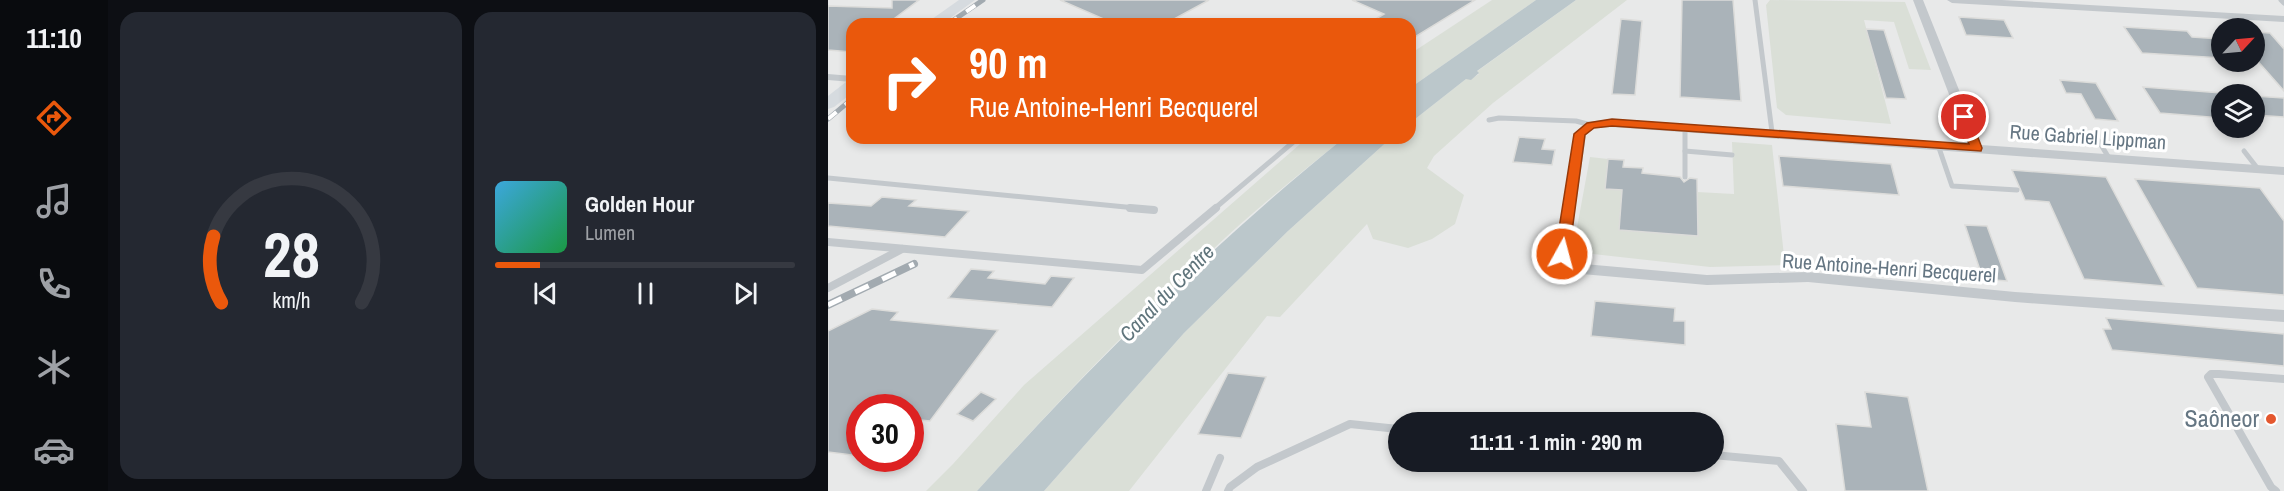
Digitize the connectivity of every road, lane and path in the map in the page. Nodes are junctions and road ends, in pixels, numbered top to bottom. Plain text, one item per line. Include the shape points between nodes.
1 (968, 0) edge
2 (1755, 0) edge
3 (1918, 0) edge
4 (1952, 0) edge
5 (2281, 0) edge
6 (2284, 3) edge
7 (941, 18) edge
8 (2284, 19) edge
9 (828, 77) edge
10 (846, 78) edge
11 (846, 90) edge
12 (828, 104) edge
13 (1489, 120) dead end
14 (1591, 125) junction
15 (1684, 128) junction
16 (1772, 132) junction
17 (2098, 140) dead end
18 (1291, 144) edge
19 (1938, 145) junction
20 (1976, 148) junction
21 (1684, 151) junction
22 (2244, 152) dead end
23 (1732, 155) dead end
24 (2109, 158) junction
25 (2258, 170) junction
26 (2284, 171) edge
27 (1685, 177) dead end
28 (828, 178) edge
29 (2017, 190) dead end
30 (1154, 210) dead end
31 (828, 242) edge
32 (902, 249) junction
33 (828, 288) edge
34 (2284, 316) edge
35 (2284, 380) edge
36 (1388, 428) edge
37 (1724, 456) edge
38 (1220, 458) dead end
39 (1206, 491) edge
40 (1228, 491) edge
41 (1803, 491) edge
42 (2276, 491) edge

1 - 7 main road
2 - 16 lane
3 - 20 street
4 - 8 street
5 - 6 lane
9 - 10 street
11 - 12 main road
13 - 14 lane via 1576,121
14 - 15 street
14 - 34 street, Rue Antoine-Henri Becquerel via 1580,134 1562,246 1567,261 1582,269 1707,280 1808,277 2015,297
15 - 16 street
15 - 21 lane
16 - 19 street
17 - 24 lane
18 - 32 lane via 1142,270
19 - 20 street
19 - 29 lane via 1952,186
20 - 24 street, Rue Gabriel Lippman
21 - 23 lane
21 - 27 lane
22 - 25 lane
24 - 25 street, Rue Gabriel Lippman
25 - 26 street, Rue Gabriel Lippman
28 - 30 lane
31 - 32 lane
32 - 33 lane
35 - 42 lane via 2219,374 2208,377
36 - 40 lane via 1350,424 1257,467
37 - 41 lane via 1779,461
38 - 39 lane

